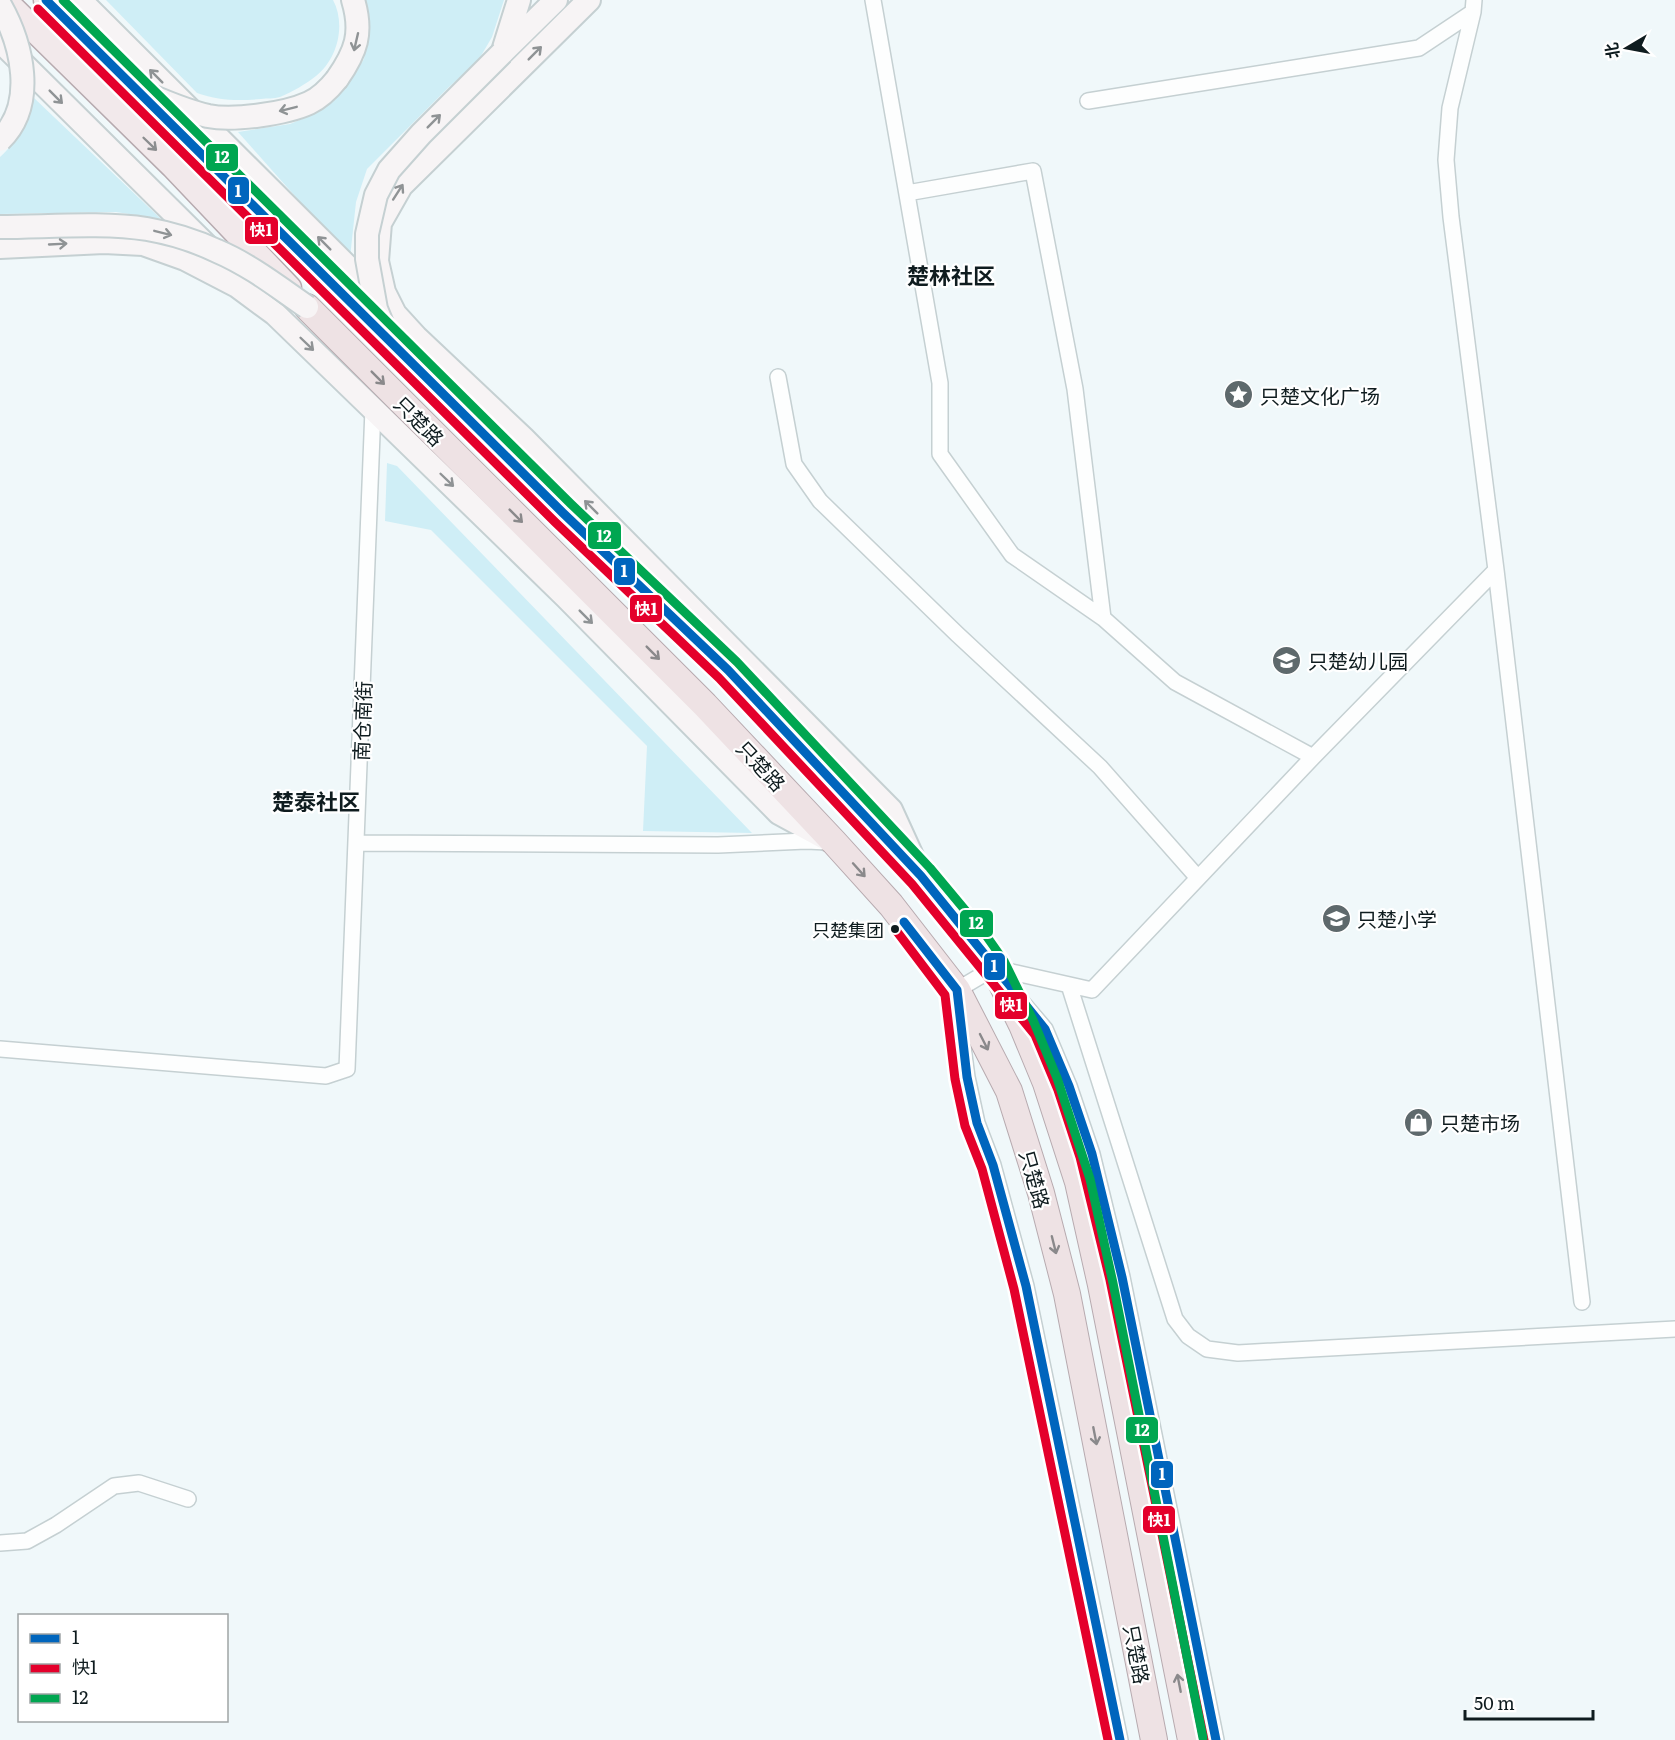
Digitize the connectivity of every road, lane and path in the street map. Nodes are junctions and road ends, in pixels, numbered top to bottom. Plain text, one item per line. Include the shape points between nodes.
1 (4, 0) edge
2 (46, 0) edge
3 (80, 0) edge
4 (353, 0) edge
5 (519, 0) edge
6 (556, 0) edge
7 (589, 0) edge
8 (873, 0) edge
9 (0, 4) edge
10 (1474, 6) edge
11 (0, 41) edge
12 (502, 52) junction
13 (138, 90) junction
14 (1088, 101) dead end
15 (0, 140) edge
16 (907, 193) junction
17 (0, 227) edge
18 (0, 246) edge
19 (307, 307) junction
20 (275, 314) junction
21 (395, 314) junction
22 (390, 343) junction
23 (778, 376) dead end
24 (373, 409) junction
25 (1496, 570) junction
26 (1103, 618) junction
27 (1313, 757) junction
28 (834, 842) junction
29 (356, 843) junction
30 (921, 876) junction
31 (1198, 878) junction
32 (994, 968) junction
33 (1069, 985) junction
34 (957, 990) junction
35 (0, 1049) edge
36 (1582, 1302) dead end
37 (1675, 1329) edge
38 (188, 1499) dead end
39 (0, 1543) edge
40 (1120, 1740) edge
41 (1154, 1740) edge
42 (1191, 1740) edge
43 (1216, 1740) edge

1 -> 19 main road, 只楚路, bridge via 173,166
2 - 13 main road, 只楚路
21 -> 3 main road
4 -> 13 main road, bridge via 358,28 354,50 331,88 308,104 267,114 222,118 170,104
5 - 12 main road
6 - 12 main road
21 -> 7 main road via 384,292 377,261 380,223 401,186
8 - 16 street
9 - 15 main road, bridge via 10,22 22,69 18,113
10 - 14 street via 1419,48
10 - 25 street via 1450,108 1446,160
11 -> 20 main road
22 -> 12 main road, bridge via 376,309 367,259 367,234 376,195 389,170
13 - 22 main road, 只楚路, bridge
16 - 26 street via 940,382 940,454 1012,555
16 - 26 street via 1033,171 1075,390
17 -> 19 main road, bridge via 147,229 218,251
18 -> 20 main road via 142,244 185,259 237,286
19 -> 28 highway, 只楚路 via 705,705
20 -> 24 main road
30 -> 21 main road via 891,810
22 - 30 highway, 只楚路 via 728,670
23 - 31 street via 794,464 820,501 1100,767
24 -> 28 main road via 779,813
24 - 29 street, 南仓南街
25 - 27 street
25 - 36 street
26 - 27 street via 1174,682
27 - 31 street
28 - 29 street
28 -> 34 highway, 只楚路 via 891,905
29 - 35 street, 南仓南街 via 347,1069 326,1076
30 - 32 highway, 只楚路
31 - 33 street via 1092,990
32 - 33 street
32 - 34 street
42 -> 32 highway, 只楚路 via 1078,1182 1046,1083
32 - 43 street via 1045,1029 1070,1086 1092,1154 1122,1277
33 - 37 street via 1175,1319 1188,1336 1207,1348 1238,1353
34 - 40 street via 966,1077 1026,1286
34 -> 41 highway, 只楚路 via 1009,1091 1041,1193 1067,1294
38 - 39 street via 139,1483 114,1486 27,1541

